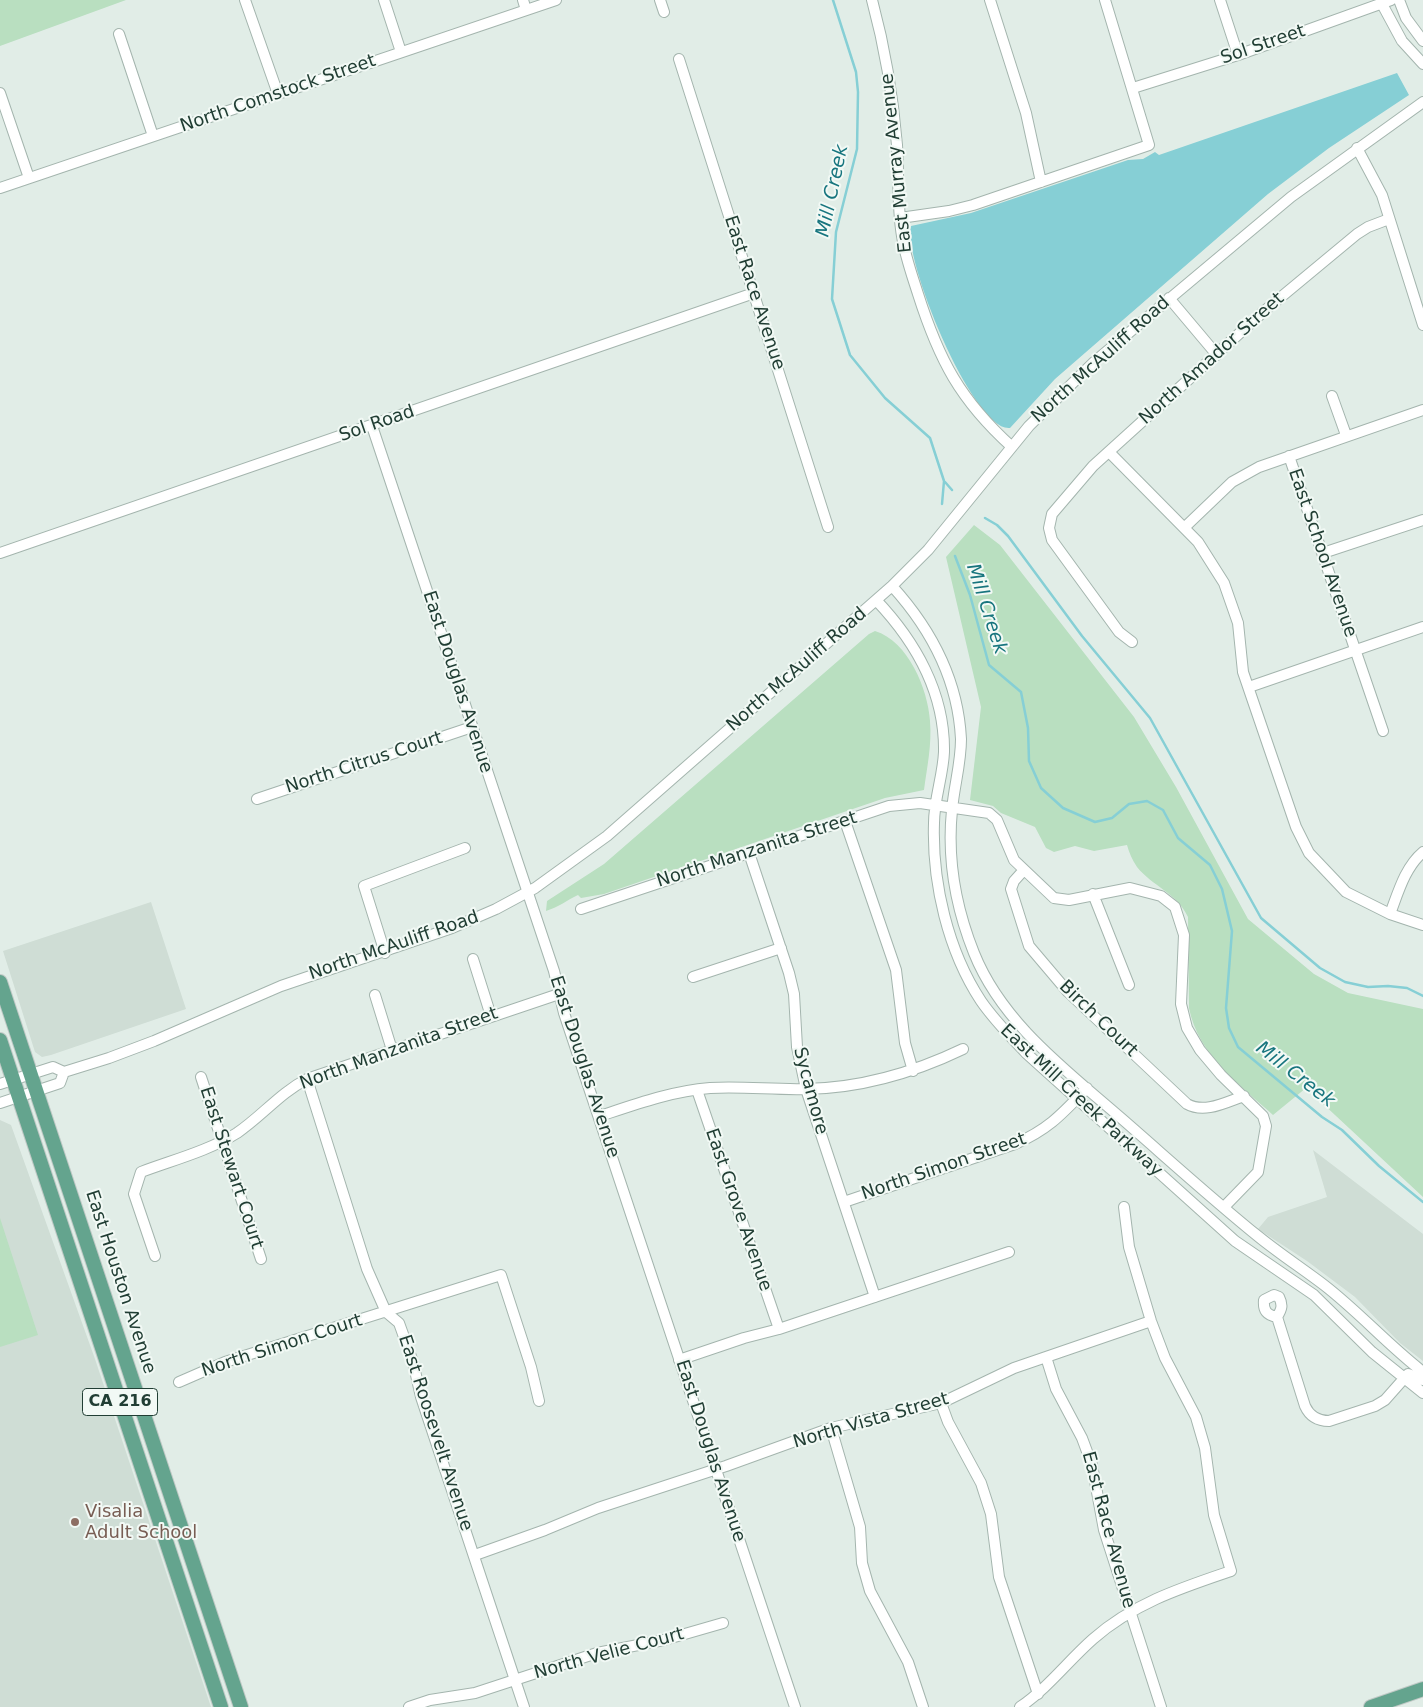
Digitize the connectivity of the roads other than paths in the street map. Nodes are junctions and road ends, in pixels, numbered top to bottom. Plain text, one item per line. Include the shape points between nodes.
1 (246, 0) edge
2 (384, 0) edge
3 (556, 0) edge
4 (660, 0) edge
5 (872, 0) edge
6 (990, 0) edge
7 (1105, 0) edge
8 (1220, 0) edge
9 (1399, 0) edge
10 (1387, 2) edge
11 (525, 5) edge
12 (664, 12) dead end
13 (119, 34) dead end
14 (1423, 41) edge
15 (402, 52) junction
16 (1238, 55) junction
17 (679, 59) dead end
18 (1423, 64) edge
19 (1133, 88) junction
20 (0, 93) edge
21 (278, 94) junction
22 (1423, 102) edge
23 (153, 136) junction
24 (1357, 148) junction
25 (29, 178) junction
26 (1041, 182) junction
27 (0, 188) edge
28 (900, 218) junction
29 (1389, 219) junction
30 (754, 293) junction
31 (1169, 298) junction
32 (1423, 325) edge
33 (1217, 355) junction
34 (1332, 396) dead end
35 (1423, 410) edge
36 (372, 426) junction
37 (1346, 435) junction
38 (1012, 447) junction
39 (1109, 452) junction
40 (1289, 456) junction
41 (1423, 520) edge
42 (828, 527) dead end
43 (1185, 527) junction
44 (0, 553) edge
45 (1322, 554) junction
46 (892, 586) junction
47 (876, 600) junction
48 (1423, 627) edge
49 (1132, 642) dead end
50 (1356, 651) junction
51 (1249, 687) junction
52 (472, 727) junction
53 (1383, 731) dead end
54 (257, 799) dead end
55 (935, 806) junction
56 (952, 807) junction
57 (845, 821) junction
58 (465, 848) dead end
59 (1423, 852) edge
60 (749, 853) junction
61 (1024, 872) junction
62 (527, 892) junction
63 (1093, 894) junction
64 (581, 909) dead end
65 (1390, 914) junction
66 (1423, 925) edge
67 (781, 948) junction
68 (385, 952) junction
69 (473, 959) dead end
70 (693, 977) dead end
71 (0, 982) edge
72 (1130, 985) dead end
73 (559, 994) junction
74 (374, 995) dead end
75 (491, 1016) junction
76 (0, 1040) edge
77 (963, 1049) dead end
78 (392, 1050) junction
79 (913, 1070) junction
80 (64, 1072) junction
81 (32, 1074) junction
82 (201, 1077) dead end
83 (307, 1079) junction
84 (6, 1082) edge
85 (1087, 1088) junction
86 (806, 1089) junction
87 (37, 1090) junction
88 (697, 1090) junction
89 (1244, 1096) junction
90 (18, 1097) junction
91 (1075, 1100) junction
92 (0, 1103) edge
93 (600, 1116) junction
94 (221, 1141) junction
95 (844, 1202) junction
96 (1124, 1207) dead end
97 (1224, 1207) junction
98 (1009, 1252) dead end
99 (156, 1256) dead end
100 (261, 1258) dead end
101 (875, 1297) junction
102 (386, 1312) junction
103 (1277, 1317) dead end
104 (1151, 1321) junction
105 (779, 1330) junction
106 (1046, 1358) junction
107 (679, 1360) junction
108 (1423, 1372) edge
109 (1404, 1378) junction
110 (1423, 1380) edge
111 (179, 1382) dead end
112 (1423, 1393) edge
113 (539, 1401) dead end
114 (941, 1403) junction
115 (831, 1428) junction
116 (716, 1469) junction
117 (168, 1548) junction
118 (475, 1555) junction
119 (1130, 1612) junction
120 (722, 1623) dead end
121 (515, 1679) junction
122 (1423, 1689) edge
123 (1038, 1694) junction
124 (241, 1705) edge
125 (221, 1707) edge
126 (409, 1707) edge
127 (524, 1707) edge
128 (795, 1707) edge
129 (923, 1707) edge
130 (1020, 1707) edge
131 (1161, 1707) edge
132 (1371, 1707) edge

1 - 21 street
2 - 15 street
3 - 11 street, North Comstock Street
4 - 12 street
5 - 28 street, East Murray Avenue via 892,94
6 - 26 street via 1028,121
7 - 19 street
8 - 16 street
9 - 14 street via 1406,18
10 - 16 street, Sol Street
10 - 18 street via 1402,41
11 - 15 street, North Comstock Street
13 - 23 street
15 - 21 street, North Comstock Street
16 - 19 street, Sol Street
17 - 30 street, East Race Avenue
19 - 26 street via 1150,145
20 - 25 street
21 - 23 street, North Comstock Street
22 - 24 street, North McAuliff Road
23 - 25 street, North Comstock Street
24 - 29 street via 1382,195
24 - 31 street, North McAuliff Road via 1291,197
25 - 27 street, North Comstock Street
26 - 28 street via 949,211
28 - 38 street, East Murray Avenue via 909,265 937,348 958,388
29 - 32 street
29 - 33 street, North Amador Street via 1368,227 1350,240 1262,312
30 - 36 street, Sol Road
30 - 42 street, East Race Avenue
31 - 33 street
31 - 38 street, North McAuliff Road via 1062,393
33 - 39 street, North Amador Street
34 - 37 street
35 - 37 street
36 - 44 street, Sol Road
36 - 52 street, East Douglas Avenue
37 - 40 street
38 - 46 street, North McAuliff Road via 928,550
39 - 43 street
39 - 49 street, North Amador Street via 1052,514 1049,528 1052,540 1119,632
40 - 43 street via 1258,467 1232,482
40 - 45 street, East School Avenue
41 - 45 street
43 - 51 street via 1207,554 1229,597 1238,623 1241,659
45 - 50 street, East School Avenue
46 - 47 street, North McAuliff Road
46 - 56 street, East Mill Creek Parkway via 920,619 945,666 954,692 961,741
47 - 55 street, East Mill Creek Parkway via 917,650 934,692 944,752
47 - 62 street, North McAuliff Road via 607,836
48 - 50 street
50 - 51 street
50 - 53 street, East School Avenue
51 - 65 street via 1296,827 1309,853 1346,892
52 - 54 street, North Citrus Court
52 - 62 street, East Douglas Avenue
55 - 56 street, North Manzanita Street
55 - 57 street, North Manzanita Street via 903,804
55 - 91 street, East Mill Creek Parkway via 940,895 966,974 998,1024
56 - 61 street, North Manzanita Street via 993,816 1014,860
56 - 85 street, East Mill Creek Parkway via 953,877 975,956 1016,1021
57 - 60 street, North Manzanita Street
57 - 79 street via 896,970 905,1043
58 - 68 street via 364,886
59 - 65 street via 1402,882
60 - 64 street, North Manzanita Street
60 - 67 street, Sycamore
61 - 63 street, North Manzanita Street via 1054,898 1069,900
61 - 89 street, Birch Court via 1011,889 1029,946 1068,992 1187,1104 1206,1109
62 - 68 street, North McAuliff Road via 466,923
62 - 73 street, East Douglas Avenue
63 - 72 street
63 - 89 street, North Manzanita Street via 1130,888 1161,896 1175,907 1184,935 1182,1004 1187,1028 1200,1050
65 - 66 street
67 - 70 street
67 - 86 street, Sycamore via 794,994 797,1046
68 - 80 street, North McAuliff Road via 281,986 154,1042
69 - 75 street
71 - 81 main road, East Houston Avenue / CA 216
73 - 75 street, North Manzanita Street
73 - 93 street, East Douglas Avenue
74 - 78 street
75 - 78 street, North Manzanita Street
76 - 84 main road, CA 216
77 - 79 street
78 - 83 street, North Manzanita Street
79 - 86 street via 863,1084
80 - 81 street, North McAuliff Road via 53,1067
80 - 87 street, North McAuliff Road via 60,1082
81 - 84 street, North McAuliff Road
81 - 87 main road, East Houston Avenue / CA 216
82 - 94 street, East Stewart Court
83 - 94 street, North Manzanita Street
83 - 102 street, East Roosevelt Avenue via 367,1269
84 - 90 main road, CA 216
85 - 91 street, North Simon Street
85 - 97 street, East Mill Creek Parkway
86 - 88 street via 739,1087
86 - 95 street, Sycamore
87 - 90 street, North McAuliff Road
87 - 124 main road, East Houston Avenue / CA 216
88 - 93 street via 661,1096
88 - 105 street, East Grove Avenue
89 - 97 street, North Manzanita Street via 1263,1116 1266,1126 1258,1172
90 - 92 street, North McAuliff Road
90 - 117 main road, CA 216
91 - 95 street, North Simon Street via 1053,1124 1015,1144
91 - 109 street, East Mill Creek Parkway via 1235,1241 1314,1295 1372,1352
93 - 107 street, East Douglas Avenue
94 - 99 street, North Manzanita Street via 141,1172 134,1194
94 - 100 street, East Stewart Court
95 - 101 street, Sycamore
96 - 104 street via 1129,1247
97 - 108 street, East Mill Creek Parkway via 1260,1239 1335,1294
98 - 101 street
101 - 105 street
102 - 111 street, North Simon Court via 225,1362
102 - 113 street via 501,1276
102 - 118 street, East Roosevelt Avenue via 399,1322
103 - 109 street via 1305,1406 1313,1417 1329,1422 1375,1406 1385,1400
104 - 106 street, North Vista Street
104 - 119 street via 1165,1358 1196,1418 1205,1448 1214,1515 1231,1571 1156,1598
105 - 107 street
106 - 114 street, North Vista Street via 1014,1368
106 - 119 street, East Race Avenue via 1056,1389 1082,1438 1092,1465 1104,1530
107 - 116 street, East Douglas Avenue
109 - 110 street via 1409,1374
109 - 112 street, East Mill Creek Parkway
114 - 115 street, North Vista Street
114 - 123 street via 981,1482 991,1514 999,1577
115 - 116 street, North Vista Street
115 - 129 street via 860,1527 862,1563 870,1591 908,1662
116 - 118 street, North Vista Street via 598,1508
116 - 128 street, East Douglas Avenue
117 - 124 main road via 177,1549 182,1559 223,1682
117 - 125 main road, CA 216
118 - 121 street, East Roosevelt Avenue
119 - 123 street via 1094,1639
119 - 131 street, East Race Avenue
120 - 121 street, North Velie Court via 664,1640 597,1653
121 - 126 street, North Velie Court via 475,1693
121 - 127 street, East Roosevelt Avenue
122 - 132 main road
123 - 130 street

